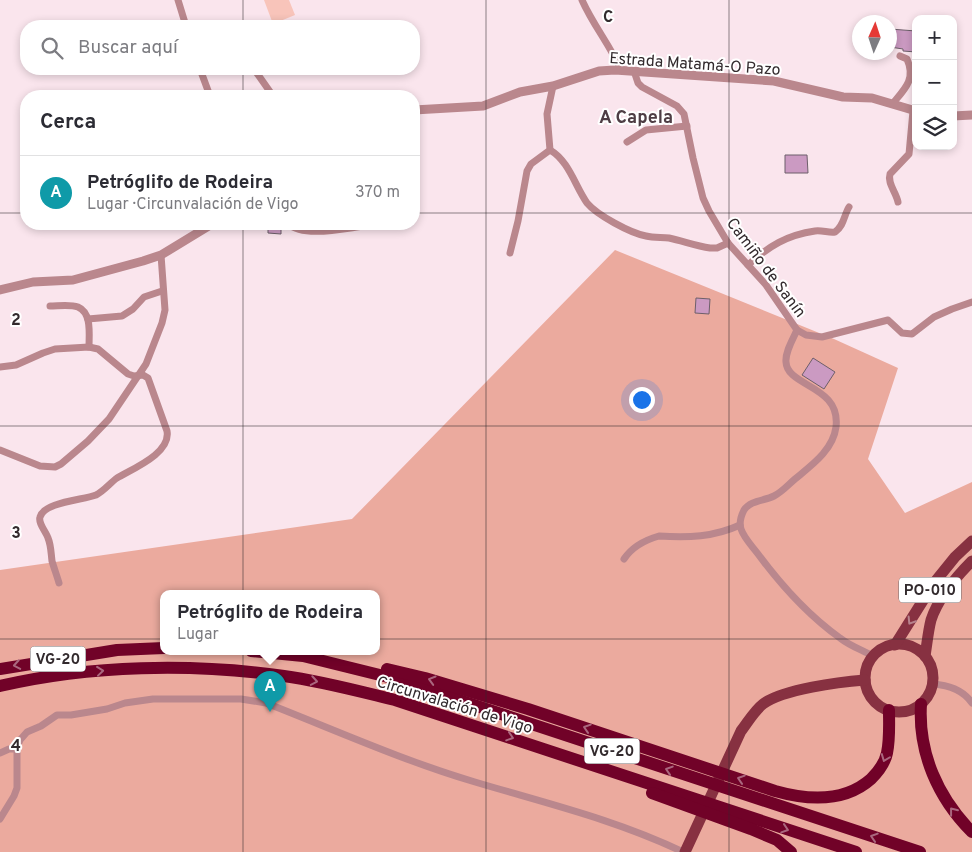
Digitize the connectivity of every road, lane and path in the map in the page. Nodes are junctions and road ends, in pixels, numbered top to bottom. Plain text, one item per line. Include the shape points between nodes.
1 (178, 0) edge
2 (582, 0) edge
3 (184, 20) edge
4 (900, 56) dead end
5 (620, 70) junction
6 (634, 71) junction
7 (202, 75) edge
8 (258, 75) edge
9 (552, 86) junction
10 (208, 90) edge
11 (269, 90) edge
12 (892, 103) junction
13 (420, 110) edge
14 (912, 110) edge
15 (972, 115) edge
16 (957, 116) edge
17 (686, 126) junction
18 (912, 128) edge
19 (627, 142) dead end
20 (550, 150) junction
21 (898, 202) dead end
22 (849, 206) dead end
23 (202, 230) edge
24 (302, 230) edge
25 (330, 230) edge
26 (728, 244) junction
27 (510, 253) dead end
28 (160, 255) junction
29 (748, 265) junction
30 (0, 290) edge
31 (162, 291) junction
32 (972, 302) edge
33 (50, 306) dead end
34 (88, 319) junction
35 (797, 330) junction
36 (88, 346) junction
37 (0, 367) edge
38 (138, 375) junction
39 (0, 450) edge
40 (740, 525) junction
41 (972, 541) edge
42 (624, 559) dead end
43 (972, 561) edge
44 (59, 583) dead end
45 (895, 645) junction
46 (160, 648) edge
47 (293, 655) edge
48 (303, 656) junction
49 (873, 656) junction
50 (924, 656) junction
51 (0, 669) edge
52 (865, 680) junction
53 (933, 684) junction
54 (0, 686) edge
55 (972, 703) edge
56 (921, 704) junction
57 (889, 710) junction
58 (17, 749) junction
59 (0, 753) edge
60 (606, 769) junction
61 (0, 818) edge
62 (972, 832) edge
63 (684, 852) edge
64 (792, 852) edge
65 (856, 852) edge
66 (920, 852) edge

1 - 3 street
2 - 5 street via 612,50
4 - 12 street via 908,59 910,64 910,83
5 - 6 street, Estrada Matamá-O Pazo
5 - 9 street, Estrada Matamá-O Pazo via 599,71
6 - 12 street, Estrada Matamá-O Pazo via 761,79
6 - 17 street, Camiño de Sanín via 642,87 681,109
7 - 10 street
8 - 11 street
9 - 13 street, Estrada Matamá-O Pazo via 520,92 483,106
9 - 20 street via 548,114
12 - 14 street, Estrada Matamá-O Pazo
15 - 16 street
17 - 19 street via 646,130
17 - 26 street, Camiño de Sanín via 706,205
18 - 21 street via 909,154 889,178
20 - 26 street via 559,156 578,190 599,215 644,236 669,238 710,248
20 - 27 street via 531,164 527,172
22 - 29 street via 842,225 835,232 818,231 783,239
23 - 28 street
24 - 25 street
26 - 29 street, Camiño de Sanín
28 - 30 street via 73,280 32,282
28 - 31 street
29 - 35 street, Camiño de Sanín
31 - 34 street via 144,297 122,316
31 - 38 street via 164,316 146,364
32 - 35 street, Camiño de Sanín via 934,317 912,334 902,333 888,320 822,337
33 - 34 street via 77,307
34 - 36 street
35 - 40 street, Camiño de Sanín via 786,356 788,372 831,402 836,418 834,434 819,458 780,492 747,507
36 - 37 street via 43,352 16,365
36 - 38 street via 98,349 124,372
38 - 39 street via 108,420 61,464 40,466
38 - 44 street via 151,381 168,440 136,469 100,493 44,511 40,522 50,543
40 - 42 street via 713,535 650,538 631,550
40 - 49 street via 744,536 768,567 808,611 843,640
41 -> 45 main road, PO-010 via 934,583
43 - 50 main road, PO-010 via 938,605 931,620
45 - 49 main road
45 - 50 main road via 911,646
46 -> 51 highway, VG-20 via 117,650
47 - 48 highway, Circunvalación de Vigo / VG-20
57 -> 48 highway via 887,753 875,775 864,785 842,796 804,797 775,791 425,678 336,657
66 -> 48 highway, Circunvalación de Vigo / VG-20 via 392,678
49 - 52 main road
50 - 53 main road via 932,671
52 - 57 main road via 872,699
52 - 63 main road via 801,690 763,704 751,716 732,751
53 - 55 street via 959,690
53 - 56 main road
54 -> 60 highway, Circunvalación de Vigo / VG-20 via 58,675 122,669 209,669 283,676 395,700
56 - 57 main road via 911,710
62 -> 56 highway via 948,804 928,762 920,726
58 - 59 street
58 - 61 street via 17,788
58 - 63 street via 27,732 56,715 153,699 254,700 422,764 628,829
60 - 64 highway via 632,786 751,828 777,840
60 -> 65 highway, Circunvalación de Vigo / VG-20

